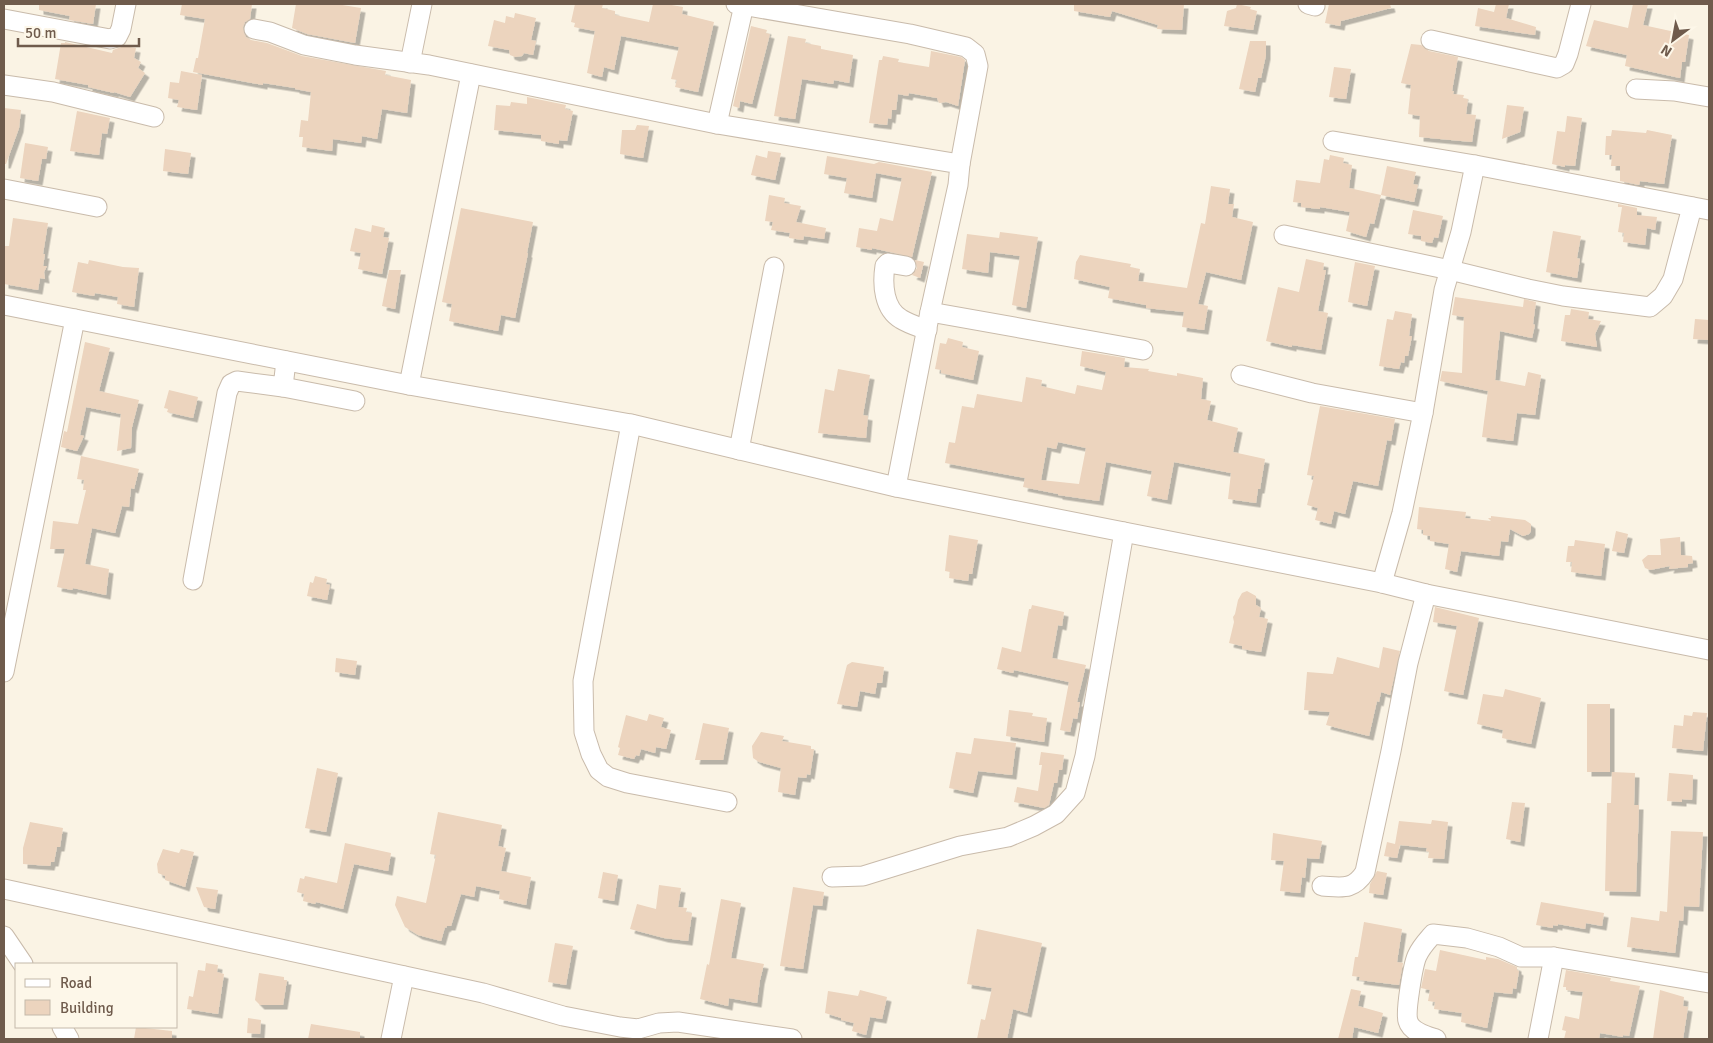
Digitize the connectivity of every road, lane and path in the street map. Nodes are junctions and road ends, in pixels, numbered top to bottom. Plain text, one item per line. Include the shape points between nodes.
1 (126, 4) edge
2 (422, 4) edge
3 (740, 4) edge
4 (1581, 4) edge
5 (4, 18) edge
6 (254, 29) dead end
7 (1430, 40) dead end
8 (410, 63) junction
9 (471, 74) junction
10 (4, 85) edge
11 (1636, 88) dead end
12 (1709, 97) edge
13 (154, 117) dead end
14 (717, 124) junction
15 (1333, 141) dead end
16 (960, 164) junction
17 (1475, 165) junction
18 (4, 189) edge
19 (97, 207) dead end
20 (1700, 209) edge
21 (1284, 235) dead end
22 (906, 266) dead end
23 (774, 267) dead end
24 (1450, 270) junction
25 (4, 305) edge
26 (75, 319) junction
27 (929, 321) junction
28 (1143, 350) dead end
29 (286, 361) junction
30 (1241, 375) dead end
31 (409, 385) junction
32 (283, 387) junction
33 (355, 401) dead end
34 (1423, 413) junction
35 (631, 424) junction
36 (739, 450) junction
37 (896, 487) junction
38 (1124, 532) junction
39 (193, 580) dead end
40 (1382, 583) junction
41 (1426, 594) junction
42 (1709, 650) edge
43 (4, 672) edge
44 (727, 802) dead end
45 (832, 877) dead end
46 (1322, 886) dead end
47 (4, 888) edge
48 (4, 936) edge
49 (1554, 956) junction
50 (22, 963) edge
51 (404, 976) junction
52 (1709, 983) edge
53 (63, 1028) edge
54 (69, 1039) edge
55 (391, 1039) edge
56 (792, 1039) edge
57 (1436, 1039) edge
58 (1538, 1039) edge

1 - 5 street via 121,30 117,37 110,39
2 - 8 street
3 - 14 street
3 - 16 street via 966,47 975,54 978,66
4 - 7 street via 1568,54 1564,64 1557,68
6 - 8 street via 304,45
8 - 9 street
9 - 14 street
9 - 31 street
10 - 13 street via 53,92
11 - 12 street
14 - 16 street
15 - 17 street
16 - 27 street
17 - 20 street
17 - 24 street
18 - 19 street
20 - 24 street via 1673,279 1663,296 1650,307 1563,296
21 - 24 street
22 - 27 street via 888,263 885,266 887,302 902,320
23 - 36 street
24 - 34 street
25 - 26 street
26 - 29 street
26 - 43 street
27 - 28 street
27 - 37 street
29 - 31 street
29 - 32 street
30 - 34 street
31 - 35 street
32 - 33 street
32 - 39 street via 237,381 231,384
34 - 40 street via 1402,512
35 - 36 street
35 - 44 street via 583,681 584,732 599,770 608,777
36 - 37 street
37 - 38 street
38 - 40 street
38 - 45 street via 1085,756 1075,793 1056,814 1008,837 960,846 863,876
40 - 41 street
41 - 42 street
41 - 46 street via 1408,663 1365,872 1349,887
47 - 51 street
48 - 50 street
49 - 52 street
49 - 57 street via 1521,957 1467,938 1433,934 1416,957 1408,1021 1422,1034
49 - 58 street
51 - 55 street
51 - 56 street via 620,1027 638,1029 678,1022
53 - 54 street

